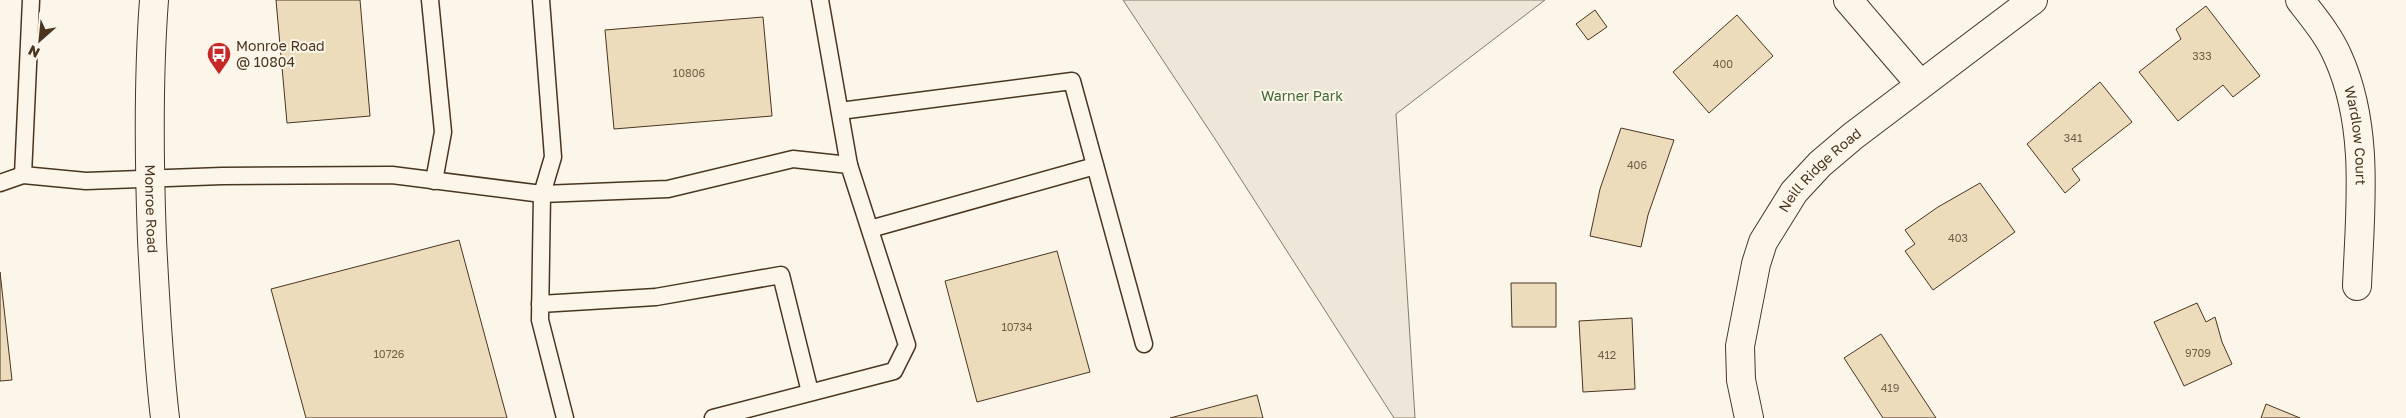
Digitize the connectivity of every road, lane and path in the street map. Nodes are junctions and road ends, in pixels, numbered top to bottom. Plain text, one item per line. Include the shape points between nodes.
1 (31, 0) edge
2 (154, 0) edge
3 (430, 0) edge
4 (541, 0) edge
5 (820, 0) edge
6 (1848, 0) edge
7 (2033, 0) edge
8 (2300, 0) edge
9 (1920, 84) junction
10 (840, 111) junction
11 (849, 165) junction
12 (1095, 166) junction
13 (23, 175) junction
14 (150, 179) junction
15 (434, 181) junction
16 (0, 183) edge
17 (542, 194) junction
18 (870, 229) junction
19 (2357, 286) dead end
20 (540, 304) junction
21 (1144, 344) dead end
22 (810, 392) junction
23 (165, 418) edge
24 (565, 418) edge
25 (713, 418) edge
26 (1748, 418) edge

1 - 13 lane
2 - 14 street, Monroe Road via 150,51
3 - 15 lane via 443,132
4 - 17 lane via 553,157
5 - 10 lane
6 - 9 street
7 - 9 street, Neill Ridge Road
8 - 19 street, Wardlow Court via 2324,32 2348,79 2358,130 2361,182
9 - 26 street, Neill Ridge Road via 1820,164 1794,192 1763,242 1740,346 1741,380
10 - 11 lane
10 - 12 lane via 1072,81
11 - 17 lane via 793,159 668,189
11 - 18 lane
12 - 18 lane
12 - 21 lane
13 - 14 lane via 86,181
13 - 16 lane
14 - 15 lane via 392,175
14 - 23 street, Monroe Road via 155,309
15 - 17 lane
17 - 20 lane
18 - 22 lane via 907,345 894,371
20 - 22 lane via 656,297 781,275
20 - 24 lane via 540,320
22 - 25 lane

